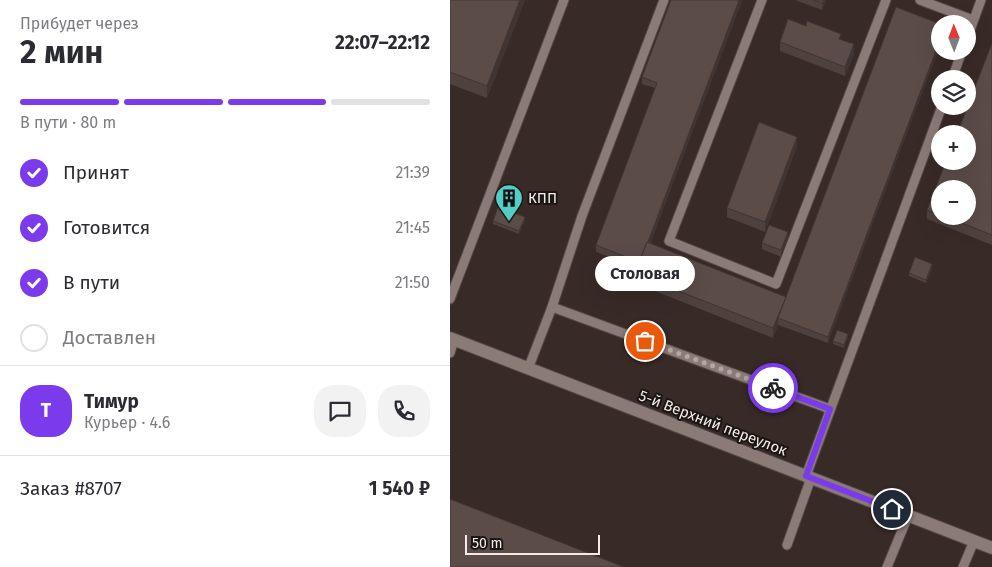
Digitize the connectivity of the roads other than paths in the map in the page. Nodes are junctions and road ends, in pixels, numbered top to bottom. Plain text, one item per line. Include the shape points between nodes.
1 (564, 0) edge
2 (664, 0) edge
3 (762, 0) edge
4 (886, 0) edge
5 (920, 0) edge
6 (981, 0) edge
7 (960, 15) edge
8 (975, 15) edge
9 (939, 115) edge
10 (450, 299) edge
11 (552, 307) junction
12 (452, 339) edge
13 (450, 353) edge
14 (528, 369) junction
15 (830, 409) junction
16 (808, 477) junction
17 (908, 516) junction
18 (974, 541) junction
19 (787, 545) dead end
20 (992, 548) edge
21 (887, 567) edge
22 (963, 567) edge

1 - 10 lane
2 - 11 lane via 582,216
3 - 4 lane via 669,241 776,284
5 - 7 lane
6 - 8 lane
9 - 15 lane
11 - 14 lane
11 - 15 lane
12 - 13 lane
12 - 14 street, 5-й Верхний переулок
14 - 16 street, 5-й Верхний переулок
15 - 16 lane
16 - 17 street, 5-й Верхний переулок
16 - 19 lane
17 - 18 street, 5-й Верхний переулок
17 - 21 lane
18 - 20 street, 5-й Верхний переулок
18 - 22 lane

